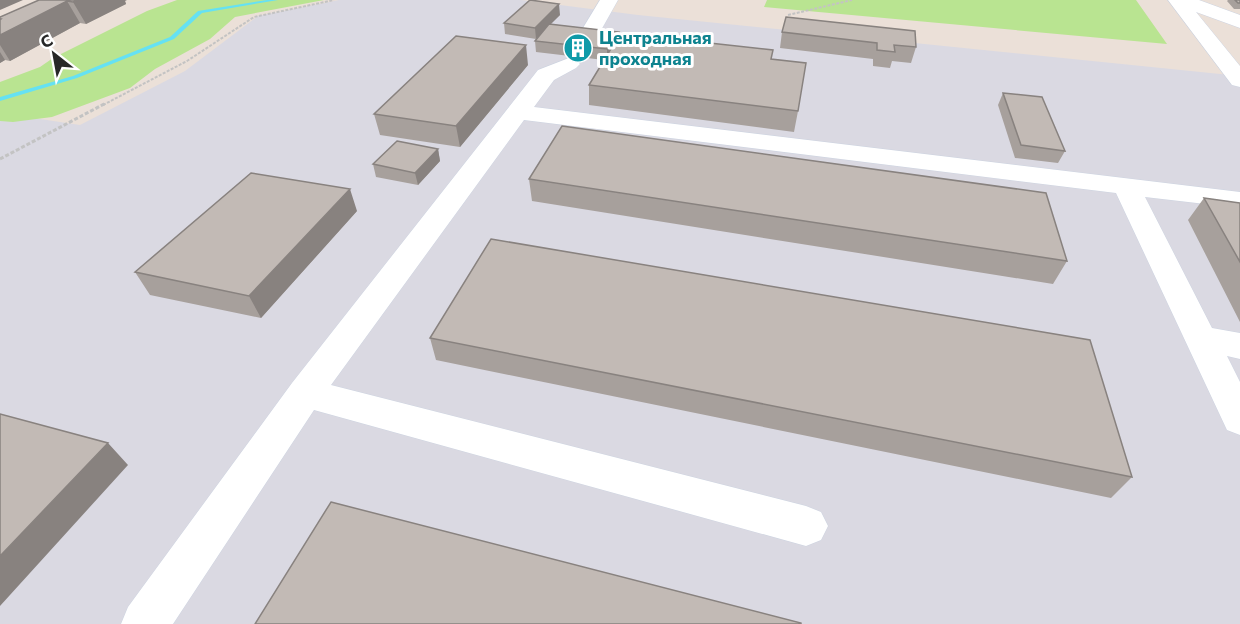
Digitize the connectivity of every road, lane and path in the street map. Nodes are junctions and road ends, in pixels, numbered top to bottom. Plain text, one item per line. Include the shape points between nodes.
1 (334, 0) edge
2 (609, 0) edge
3 (852, 0) edge
4 (1177, 0) edge
5 (1182, 0) edge
6 (788, 15) edge
7 (1240, 22) edge
8 (593, 28) edge
9 (1217, 48) junction
10 (1240, 50) edge
11 (569, 64) dead end
12 (1240, 80) edge
13 (518, 112) junction
14 (0, 159) edge
15 (1126, 186) junction
16 (1240, 200) edge
17 (1203, 339) junction
18 (1240, 346) edge
19 (305, 393) junction
20 (1240, 419) edge
21 (806, 526) dead end
22 (145, 624) edge

1 - 14 path via 254,16 187,61
2 - 8 street
3 - 6 path
4 - 9 street
5 - 7 street
9 - 10 street
9 - 12 street
11 - 13 street via 546,75
13 - 15 street
13 - 19 street
15 - 16 street
15 - 17 street
17 - 18 street
17 - 20 street
19 - 21 street
19 - 22 street

